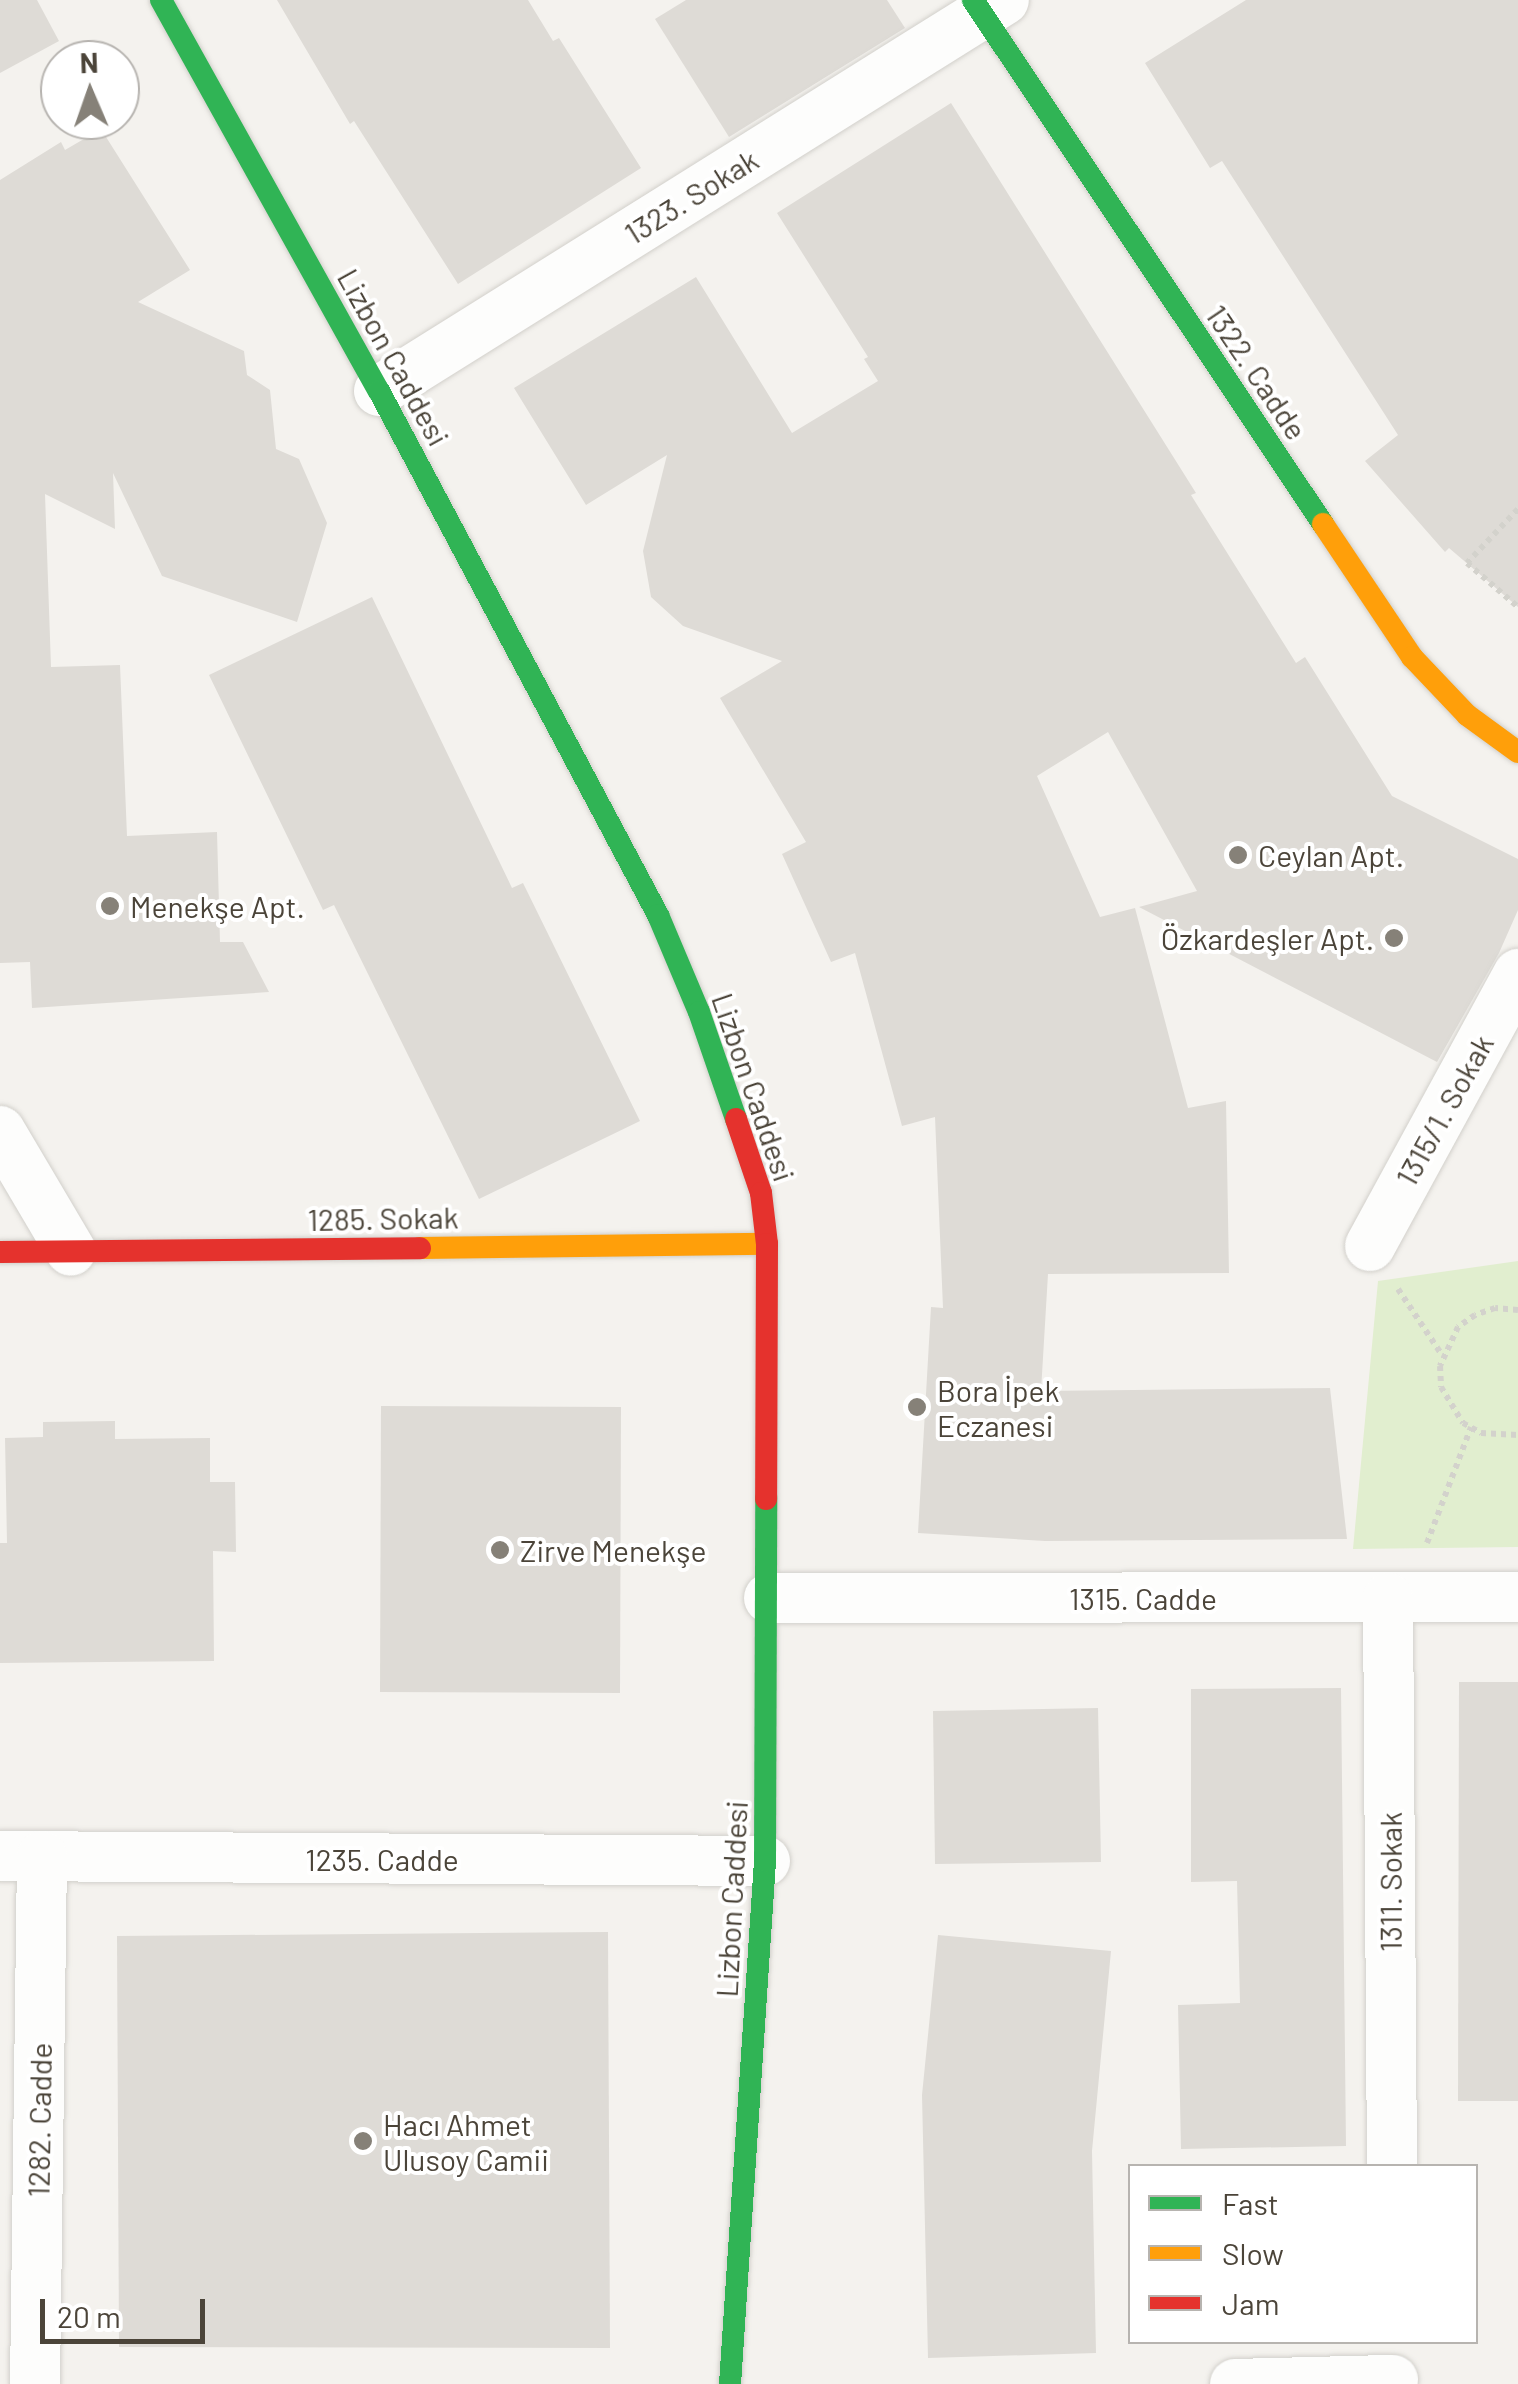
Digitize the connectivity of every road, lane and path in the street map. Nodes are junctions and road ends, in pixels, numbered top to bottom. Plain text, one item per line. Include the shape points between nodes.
1 (162, 0) edge
2 (986, 5) edge
3 (379, 391) junction
4 (1518, 509) edge
5 (1518, 607) edge
6 (1518, 752) edge
7 (1518, 974) edge
8 (0, 1131) edge
9 (767, 1244) junction
10 (1370, 1246) joint
11 (71, 1251) junction
12 (0, 1252) edge
13 (1518, 1310) edge
14 (1442, 1356) junction
15 (1471, 1427) junction
16 (1518, 1435) edge
17 (1518, 1597) edge
18 (769, 1598) junction
19 (1398, 1598) junction
20 (21, 1856) edge
21 (764, 1861) junction
22 (1392, 2164) edge
23 (1393, 2368) edge
24 (36, 2384) edge
25 (730, 2384) edge
26 (1235, 2384) edge

1 - 3 main road, Lizbon Caddesi
2 - 3 street, 1323. Sokak
2 - 6 main road, 1322. Cadde via 1412,658 1467,714
3 - 9 main road, Lizbon Caddesi via 658,915 732,1104 761,1193
4 - 5 path via 1467,563
7 - 10 street, 1315/1. Sokak
8 - 11 street
9 - 11 main road, 1285. Sokak
9 - 18 main road, Lizbon Caddesi
10 - 14 path
11 - 12 main road, 1285. Sokak
13 - 14 path via 1475,1314 1458,1327
14 - 15 path via 1440,1387 1449,1407
15 - 16 path
15 - 19 path
17 - 19 street, 1315. Cadde
18 - 19 street, 1315. Cadde
18 - 21 main road, Lizbon Caddesi
19 - 22 street, 1311. Sokak
20 - 21 street, 1235. Cadde
20 - 24 street, 1282. Cadde
21 - 25 main road, Lizbon Caddesi
23 - 26 street

